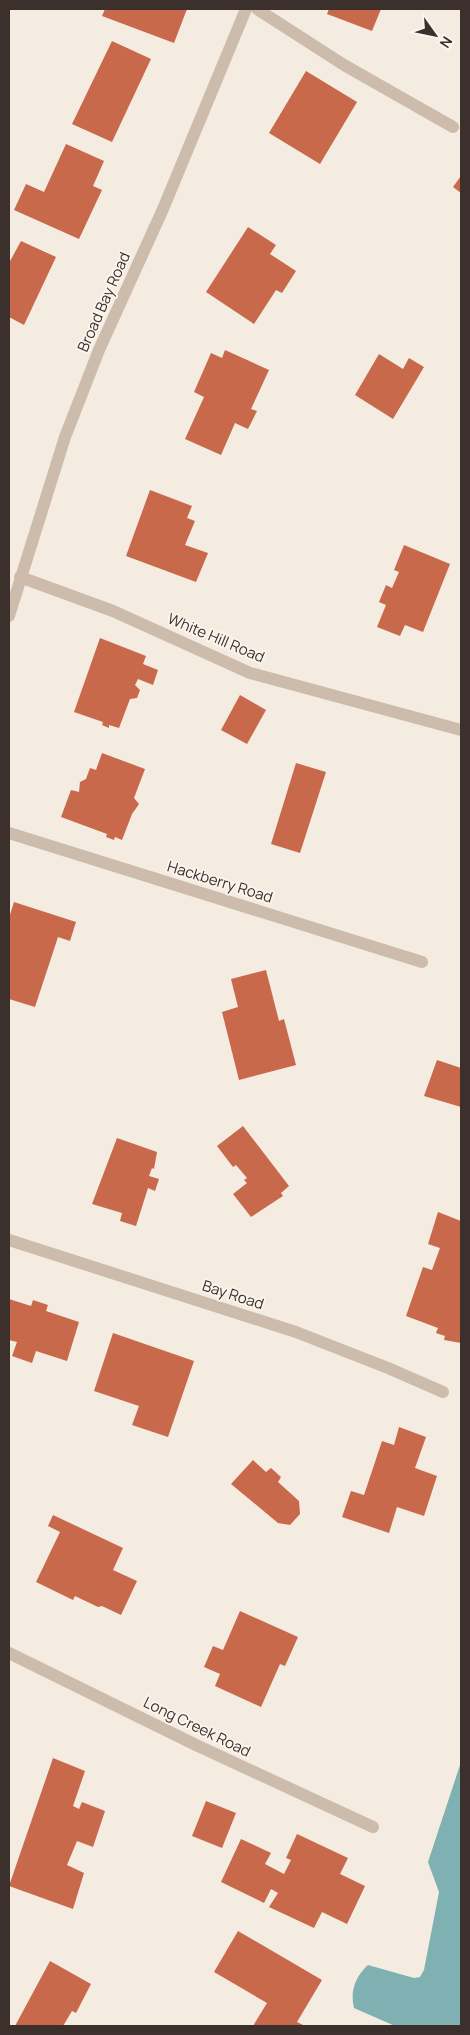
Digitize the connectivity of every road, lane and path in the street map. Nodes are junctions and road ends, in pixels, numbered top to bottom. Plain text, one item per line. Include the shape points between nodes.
1 (246, 9) edge
2 (257, 9) edge
3 (453, 127) dead end
4 (20, 577) junction
5 (9, 616) edge
6 (461, 730) edge
7 (9, 833) edge
8 (422, 962) dead end
9 (9, 1240) edge
10 (443, 1392) dead end
11 (9, 1653) edge
12 (372, 1827) dead end

1 - 4 street, Broad Bay Road via 89,376 65,437
2 - 3 street via 344,65
4 - 5 street, Broad Bay Road
4 - 6 street, White Hill Road via 113,612 250,673
7 - 8 street, Hackberry Road
9 - 10 street, Bay Road via 296,1332
11 - 12 street, Long Creek Road

